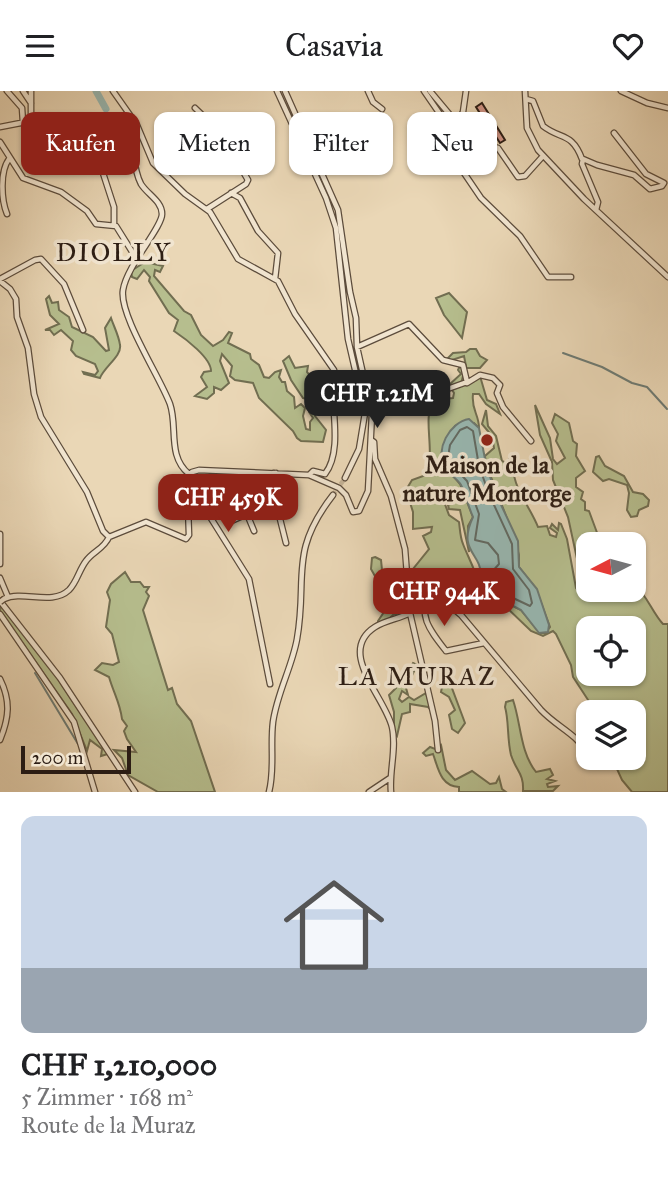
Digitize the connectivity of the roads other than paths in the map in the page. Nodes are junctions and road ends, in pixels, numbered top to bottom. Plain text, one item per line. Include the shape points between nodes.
1 (7, 91) edge
2 (23, 91) edge
3 (32, 91) edge
4 (113, 91) edge
5 (277, 91) edge
6 (285, 91) edge
7 (368, 91) edge
8 (427, 91) edge
9 (466, 91) edge
10 (525, 91) edge
11 (621, 91) edge
12 (526, 99) junction
13 (32, 103) junction
14 (668, 107) edge
15 (195, 108) dead end
16 (382, 109) dead end
17 (23, 112) edge
18 (32, 112) edge
19 (128, 112) edge
20 (447, 112) edge
21 (463, 112) edge
22 (21, 123) edge
23 (0, 127) edge
24 (614, 133) dead end
25 (140, 134) edge
26 (0, 142) edge
27 (497, 148) edge
28 (543, 156) junction
29 (9, 159) junction
30 (582, 160) junction
31 (104, 175) edge
32 (138, 175) edge
33 (231, 193) junction
34 (207, 209) junction
35 (596, 210) junction
36 (7, 214) dead end
37 (114, 225) junction
38 (136, 258) junction
39 (571, 277) dead end
40 (668, 277) edge
41 (275, 279) junction
42 (0, 280) edge
43 (355, 324) junction
44 (346, 326) junction
45 (83, 330) dead end
46 (357, 347) junction
47 (467, 382) junction
48 (371, 407) junction
49 (370, 440) junction
50 (531, 441) dead end
51 (275, 473) junction
52 (309, 475) junction
53 (188, 477) junction
54 (345, 478) tunnel mouth
55 (333, 495) tunnel mouth
56 (210, 514) junction
57 (254, 531) dead end
58 (0, 534) edge
59 (109, 537) junction
60 (286, 543) dead end
61 (0, 564) edge
62 (406, 569) junction
63 (0, 578) edge
64 (428, 588) junction
65 (3, 600) edge
66 (410, 613) junction
67 (0, 614) edge
68 (484, 643) junction
69 (0, 679) edge
70 (270, 684) dead end
71 (576, 739) edge
72 (0, 740) edge
73 (438, 750) dead end
74 (390, 778) junction
75 (95, 792) edge
76 (135, 792) edge
77 (269, 792) edge
78 (369, 792) edge
79 (391, 792) edge

1 - 17 street
2 - 13 street
3 - 13 street
4 - 19 street
5 - 44 street via 334,219
6 - 43 street via 338,211
7 - 16 street
8 - 20 street
8 - 39 street via 444,120 444,145 481,198 520,236 548,277
9 - 21 street
10 - 12 street
11 - 14 street
12 - 28 street via 527,128
12 - 30 street via 533,101 543,126 572,141
13 - 18 street
15 - 33 street via 220,132 248,180
22 - 23 street
24 - 30 street via 646,174 663,180 663,185 648,188 634,175
25 - 34 street via 153,163
26 - 29 street
27 - 28 street via 520,178
28 - 35 street
29 - 36 street via 1,182
29 - 37 street via 24,179 61,192 95,223
30 - 35 street via 598,202
31 - 37 street
32 - 38 street via 162,215
33 - 34 street
33 - 41 street via 240,198 258,231 278,253
34 - 41 street via 238,259
35 - 40 street
37 - 38 street
38 - 53 street via 124,285 124,301 171,406 178,461
41 - 52 street via 336,377 336,430 328,471
42 - 45 street via 35,260 43,261 69,294
42 - 59 street via 16,299 42,420
43 - 44 street
43 - 46 street
44 - 54 street via 365,419 359,449
46 - 47 street via 410,324 443,360 463,365
46 - 48 street
47 - 48 street via 417,400
47 - 50 street via 480,375 493,378 503,407
48 - 49 street
49 - 52 street via 368,492 358,512 352,511 339,488
49 - 62 street via 391,496
51 - 52 street
51 - 53 street via 204,470
51 - 60 street
53 - 56 street
53 - 59 street via 186,540 148,522
55 - 77 street via 304,549 298,634 275,714
56 - 57 street via 223,509 229,522 247,515
56 - 70 street via 251,585
58 - 61 street
59 - 65 street via 63,594
62 - 64 street
62 - 66 street
63 - 65 street
64 - 68 street via 452,606
64 - 68 street via 425,616 446,651
65 - 76 street
66 - 73 street
66 - 74 street via 374,628 359,647 365,672 392,729
67 - 75 street via 74,722
68 - 71 street via 552,722
69 - 72 street via 9,704
74 - 78 street
74 - 79 street

